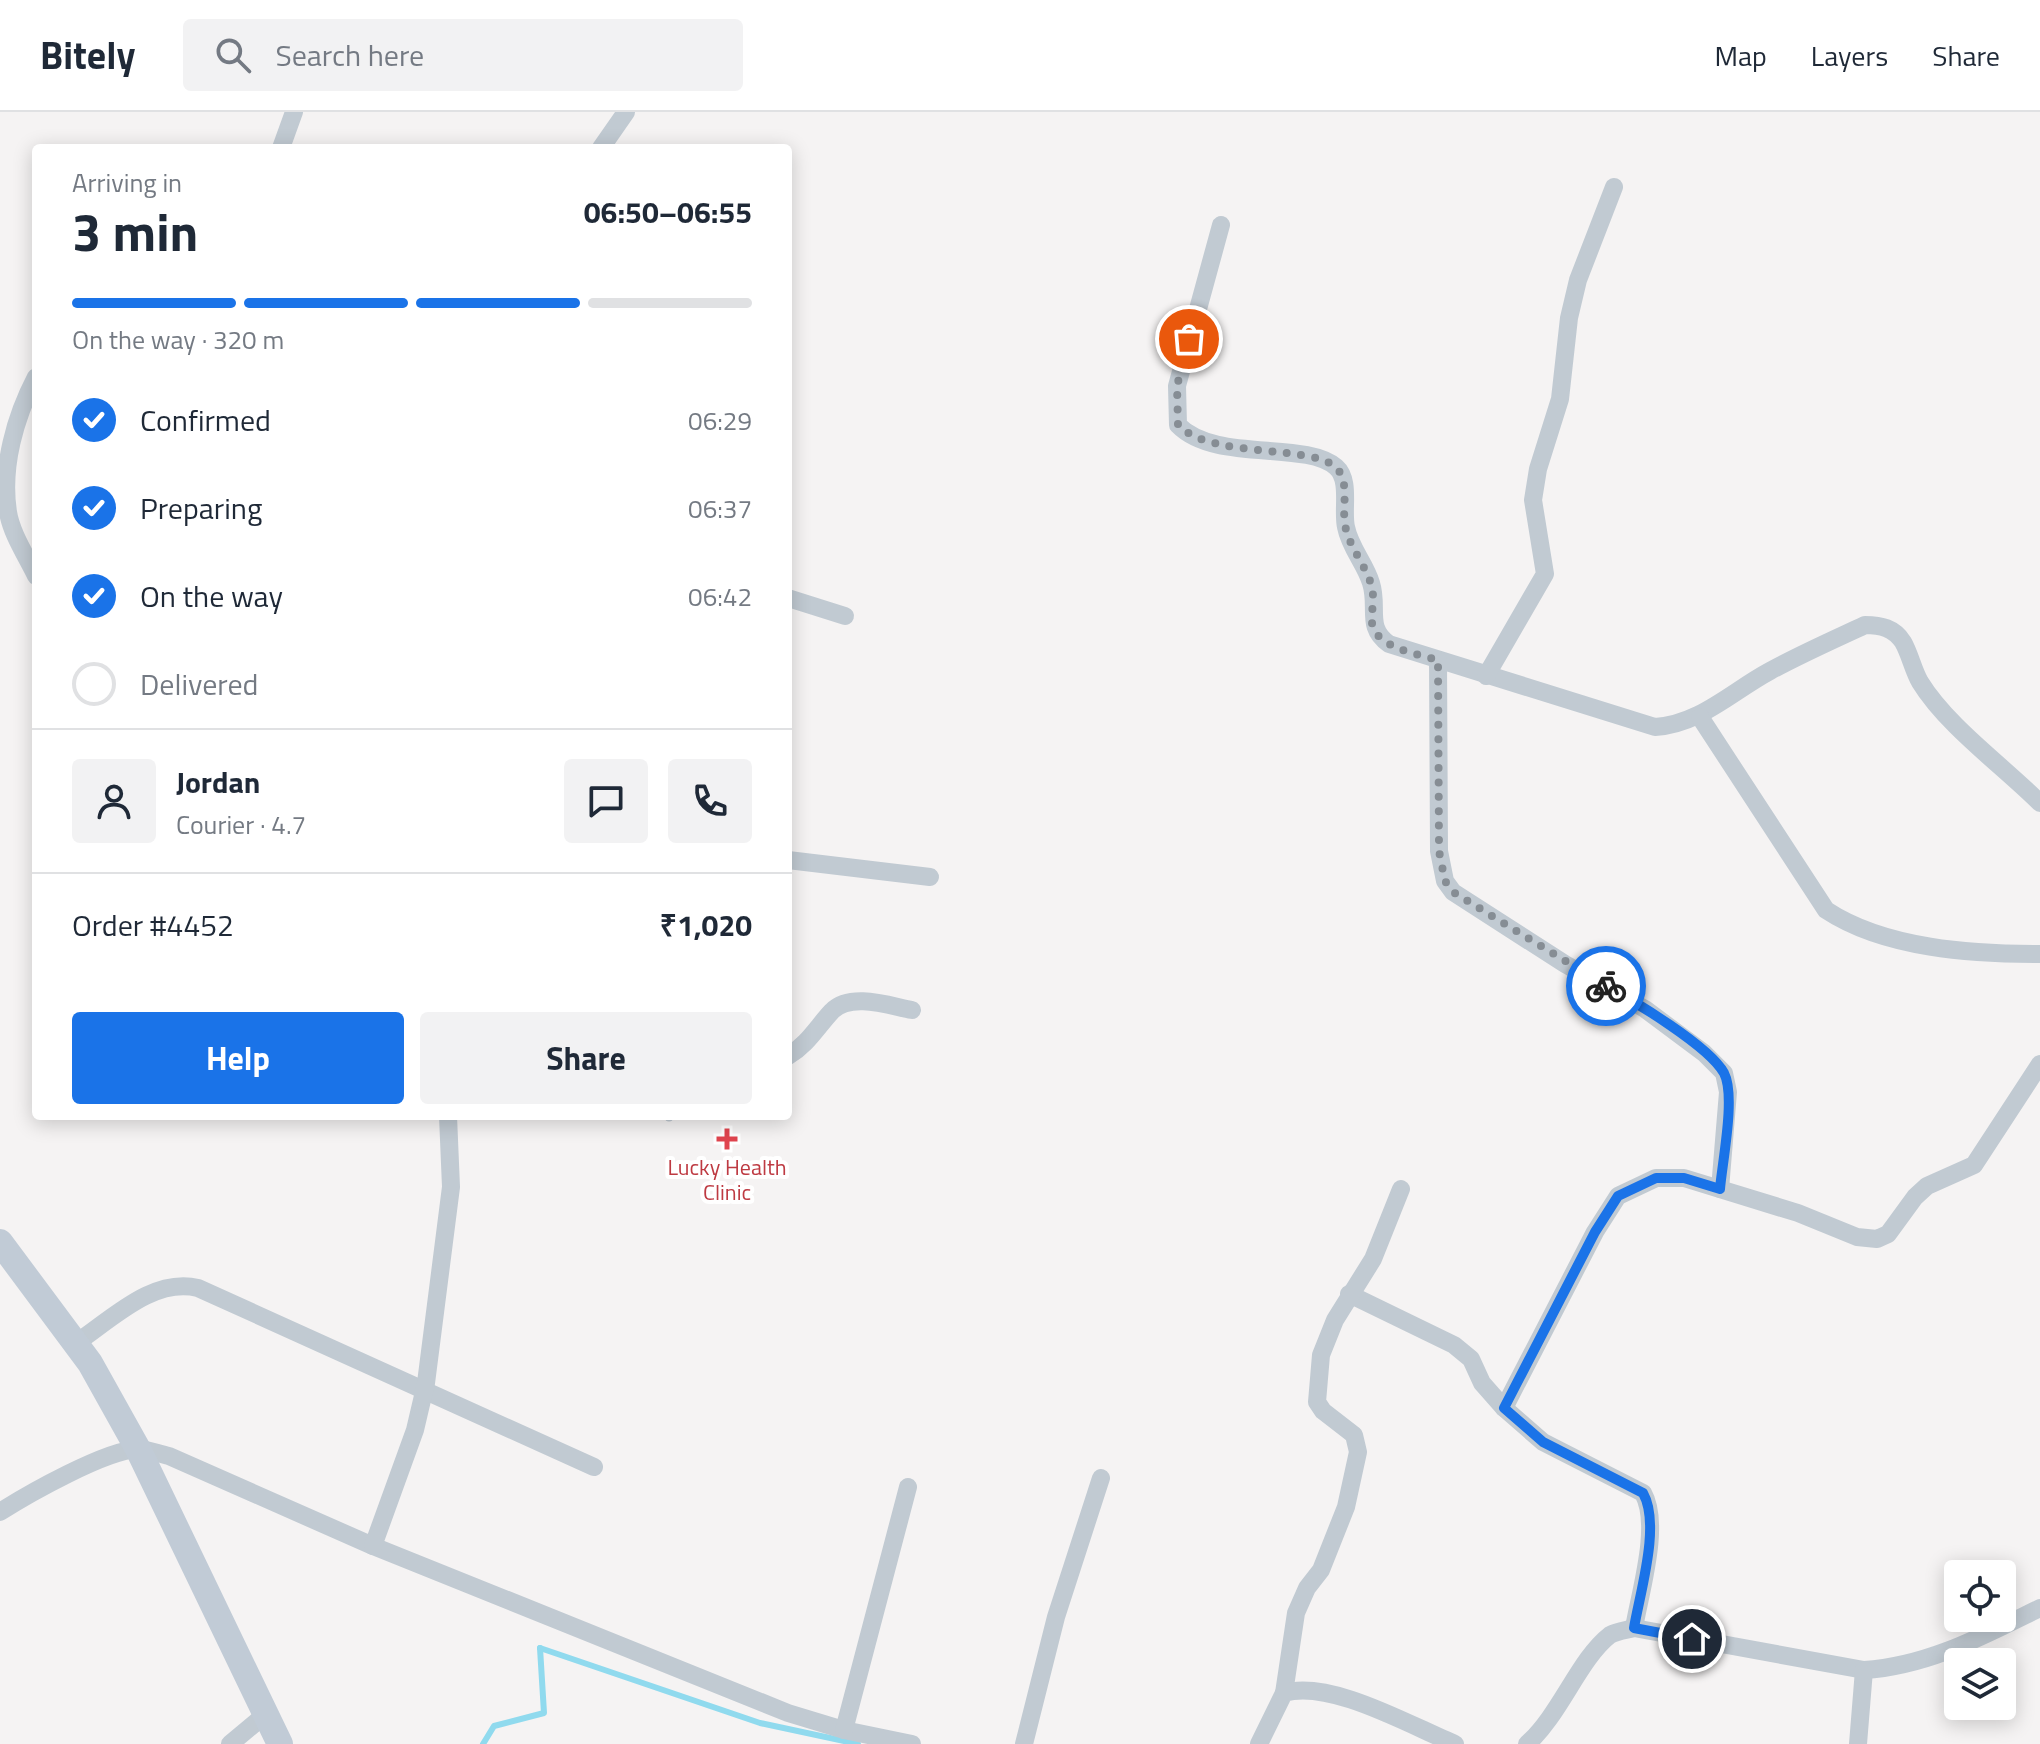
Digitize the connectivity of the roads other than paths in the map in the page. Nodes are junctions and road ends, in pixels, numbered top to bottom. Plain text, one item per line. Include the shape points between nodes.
1 (294, 112) edge
2 (626, 112) edge
3 (282, 144) edge
4 (604, 144) edge
5 (1614, 187) dead end
6 (1221, 225) dead end
7 (32, 386) edge
8 (32, 567) edge
9 (792, 599) edge
10 (845, 616) dead end
11 (1438, 660) junction
12 (1486, 676) junction
13 (1700, 717) junction
14 (2040, 803) edge
15 (792, 860) edge
16 (930, 877) dead end
17 (2040, 954) edge
18 (912, 1010) dead end
19 (792, 1054) edge
20 (2040, 1064) edge
21 (448, 1120) edge
22 (1401, 1189) dead end
23 (1720, 1189) junction
24 (0, 1242) edge
25 (1349, 1294) junction
26 (76, 1343) junction
27 (424, 1393) junction
28 (1504, 1408) junction
29 (138, 1449) junction
30 (594, 1467) dead end
31 (1101, 1478) dead end
32 (908, 1487) dead end
33 (0, 1512) edge
34 (373, 1546) junction
35 (2040, 1608) edge
36 (1634, 1628) junction
37 (1864, 1670) junction
38 (1284, 1693) junction
39 (266, 1714) junction
40 (844, 1730) junction
41 (230, 1744) edge
42 (280, 1744) edge
43 (912, 1744) edge
44 (1024, 1744) edge
45 (1259, 1744) edge
46 (1455, 1744) edge
47 (1527, 1744) edge
48 (1858, 1744) edge

1 - 3 street
2 - 4 street
5 - 12 street via 1578,280 1560,399 1538,469 1533,500 1545,574
6 - 11 street via 1177,386 1178,425 1187,434 1217,444 1316,458 1337,468 1343,480 1345,525 1371,582 1377,636
7 - 8 street via 17,418 8,468 8,514
9 - 10 street
11 - 12 street
11 - 23 street via 1439,851 1445,881 1453,892 1517,934 1645,1009 1724,1073 1728,1092
12 - 13 street via 1655,727
13 - 14 street via 1772,670 1865,625 1878,625 1902,641 1935,702
13 - 17 street via 1826,910 1845,923 1897,939
15 - 16 street
18 - 19 street via 874,1002 834,1008
20 - 23 street via 1974,1165 1927,1186 1888,1234 1877,1239 1857,1237
21 - 27 street via 451,1187
22 - 25 street via 1373,1259
23 - 28 street via 1684,1178 1656,1178 1618,1196
24 - 26 main road
25 - 28 street via 1454,1345 1471,1359 1482,1383
25 - 38 street via 1328,1335 1315,1394 1323,1411 1354,1435 1358,1452 1346,1507 1321,1570 1296,1613
26 - 27 street via 150,1294 183,1285
26 - 29 main road
27 - 30 street
27 - 34 street
28 - 36 street via 1543,1442 1643,1493 1650,1506 1651,1529
29 - 33 street via 107,1458
29 - 34 street via 208,1470
29 - 39 main road
31 - 44 street via 1042,1667
32 - 40 street
34 - 40 street via 788,1713
35 - 37 street via 1964,1645 1899,1668
36 - 37 street
36 - 47 street via 1612,1633 1600,1646 1542,1731
37 - 48 street
38 - 45 street
38 - 46 street via 1301,1688 1334,1695
39 - 41 street
39 - 42 main road
40 - 43 street

